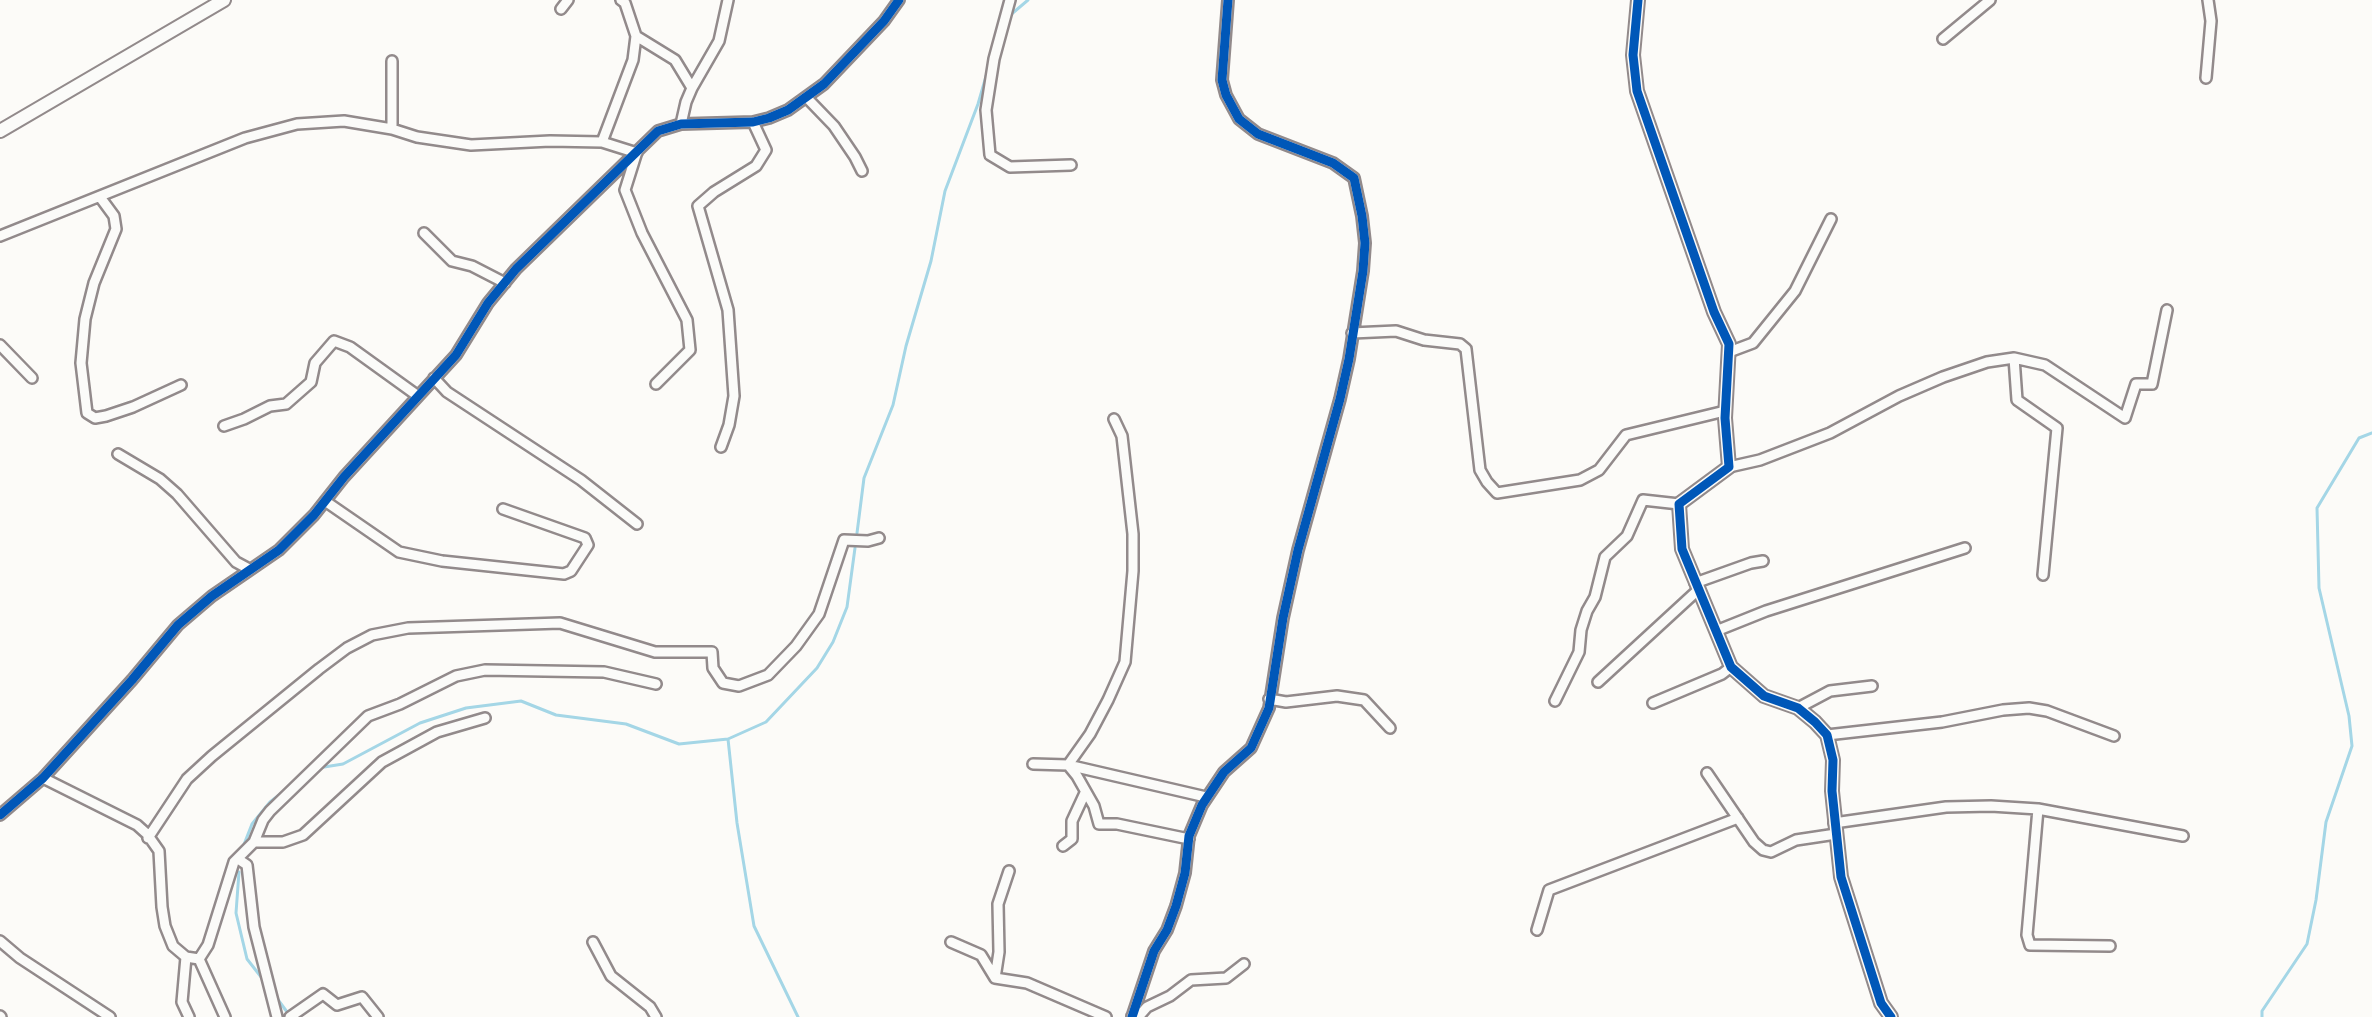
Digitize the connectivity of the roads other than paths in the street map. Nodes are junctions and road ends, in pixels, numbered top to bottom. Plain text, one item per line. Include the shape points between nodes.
1 (224, 0) edge
2 (568, 0) edge
3 (621, 0) edge
4 (728, 0) edge
5 (899, 0) edge
6 (1010, 0) edge
7 (1228, 0) edge
8 (1638, 0) edge
9 (1990, 0) edge
10 (2208, 0) edge
11 (561, 9) dead end
12 (636, 36) junction
13 (1943, 39) dead end
14 (392, 61) dead end
15 (2206, 78) dead end
16 (692, 88) junction
17 (807, 98) junction
18 (753, 122) junction
19 (681, 124) junction
20 (392, 129) junction
21 (0, 130) edge
22 (602, 142) junction
23 (637, 153) junction
24 (1071, 165) dead end
25 (862, 171) dead end
26 (100, 197) junction
27 (1831, 219) dead end
28 (424, 233) dead end
29 (0, 236) edge
30 (505, 283) junction
31 (2167, 310) dead end
32 (1352, 333) junction
33 (0, 345) edge
34 (1729, 352) junction
35 (2014, 358) junction
36 (32, 378) dead end
37 (434, 378) junction
38 (656, 384) dead end
39 (181, 385) dead end
40 (418, 396) junction
41 (1725, 411) junction
42 (1114, 419) dead end
43 (224, 426) dead end
44 (721, 447) dead end
45 (118, 454) dead end
46 (1729, 467) junction
47 (325, 501) junction
48 (1679, 504) junction
49 (504, 509) dead end
50 (637, 524) dead end
51 (879, 538) dead end
52 (1965, 548) dead end
53 (1763, 561) dead end
54 (249, 569) junction
55 (2043, 575) dead end
56 (1697, 586) junction
57 (1716, 631) junction
58 (1731, 667) junction
59 (1598, 682) dead end
60 (657, 684) dead end
61 (1872, 686) dead end
62 (1270, 699) junction
63 (1555, 701) dead end
64 (1653, 703) dead end
65 (1798, 708) junction
66 (485, 718) dead end
67 (1390, 728) dead end
68 (1827, 735) junction
69 (2114, 736) dead end
70 (1033, 764) dead end
71 (1068, 765) junction
72 (1707, 773) dead end
73 (43, 778) junction
74 (1085, 793) junction
75 (1206, 798) junction
76 (2038, 809) junction
77 (0, 815) edge
78 (1738, 818) junction
79 (1835, 828) junction
80 (2182, 836) dead end
81 (148, 838) junction
82 (1189, 839) junction
83 (254, 842) junction
84 (1063, 846) dead end
85 (238, 859) junction
86 (1009, 871) dead end
87 (1537, 930) dead end
88 (593, 942) dead end
89 (951, 942) dead end
90 (2110, 946) dead end
91 (2, 948) edge
92 (186, 957) junction
93 (199, 959) junction
94 (1244, 964) dead end
95 (994, 978) junction
96 (1132, 1016) edge
97 (110, 1017) edge
98 (189, 1017) edge
99 (225, 1017) edge
100 (277, 1017) edge
101 (290, 1017) edge
102 (378, 1017) edge
103 (656, 1017) edge
104 (1106, 1017) edge
105 (1891, 1017) edge

1 - 21 street
2 - 11 street
3 - 12 street
4 - 16 street via 719,41
5 - 17 street via 884,21
6 - 24 street via 994,59 986,110 990,155 1010,167
7 - 32 street via 1222,80 1239,119 1258,134 1333,163 1354,178 1365,243
8 - 34 street via 1633,55 1637,91
9 - 13 street
10 - 15 street via 2211,21
12 - 16 street via 675,60
12 - 22 street via 633,60
14 - 20 street
16 - 19 street
17 - 18 street via 770,118
17 - 25 street via 834,126
18 - 19 street
18 - 44 street via 766,150 756,166 698,206 728,310 734,396
19 - 23 street via 658,131
20 - 22 street via 471,145
20 - 26 street via 344,121 297,124 245,138
22 - 23 street
23 - 30 street via 553,231
23 - 38 street via 625,190 642,233 687,320 690,350
26 - 29 street
26 - 39 street via 114,216 116,229 94,283 85,319 81,363 87,413 95,418 106,416
27 - 34 street via 1795,291 1753,343
28 - 30 street via 452,261
30 - 37 street via 456,355
31 - 35 street via 2152,384 2136,384 2125,418 2045,365
32 - 41 street via 1396,331 1424,340 1461,344 1466,349 1480,470 1497,493 1580,480 1599,470 1626,435
32 - 62 street via 1340,399 1293,573
33 - 36 street
34 - 41 street
35 - 46 street via 1987,362 1943,377 1830,433 1760,460
35 - 55 street via 2017,400 2057,428
37 - 40 street
37 - 50 street via 447,392 582,480
40 - 43 street via 350,347 334,341 315,363 311,382 286,404 270,406
40 - 47 street
41 - 46 street
42 - 71 street via 1122,436 1133,534 1125,662 1090,734
45 - 54 street via 160,479 236,562
46 - 48 street
47 - 49 street via 399,552 464,564 564,574 571,571 588,545 585,538
47 - 54 street via 279,550
48 - 56 street via 1682,549
48 - 63 street via 1643,500 1627,536 1605,557 1581,630 1578,652
51 - 81 street via 844,540 819,614 796,646 768,675 739,686 723,683 713,668 712,652 655,652 560,623 408,628 372,635 319,669 212,756 187,780
52 - 57 street via 1766,611
53 - 56 street
54 - 73 street via 178,625
56 - 57 street
56 - 59 street
57 - 58 street
58 - 64 street
58 - 65 street via 1764,696
60 - 83 street via 604,672 485,670 456,676 368,716 270,811
61 - 65 street via 1830,691
62 - 67 street via 1286,702 1337,696 1364,700
62 - 75 street via 1251,748 1224,772
65 - 68 street
66 - 83 street via 437,732 382,762 303,835 283,842
68 - 69 street via 2029,708 2048,711
68 - 79 street via 1833,760
70 - 71 street
71 - 74 street
71 - 75 street
72 - 78 street
73 - 77 street
73 - 81 street via 137,825
74 - 82 street via 1099,824
74 - 84 street via 1072,821 1072,839
75 - 82 street
76 - 79 street via 1946,807
76 - 80 street
76 - 90 street via 2027,935 2030,945
78 - 79 street via 1754,842 1771,852
78 - 87 street via 1549,890
79 - 105 street via 1840,877 1881,1003
81 - 92 street via 159,851 165,926 173,946
82 - 96 street via 1176,906 1154,951
83 - 85 street
85 - 93 street via 208,945
85 - 100 street via 247,865 254,927
86 - 95 street via 998,904 999,952
88 - 103 street via 611,976 650,1007
89 - 95 street via 981,955
91 - 97 street
92 - 93 street
92 - 98 street via 182,1002
93 - 99 street
94 - 96 street via 1227,978 1191,980 1140,1015
95 - 104 street via 1027,983
101 - 102 street via 323,994 337,1005 362,997

